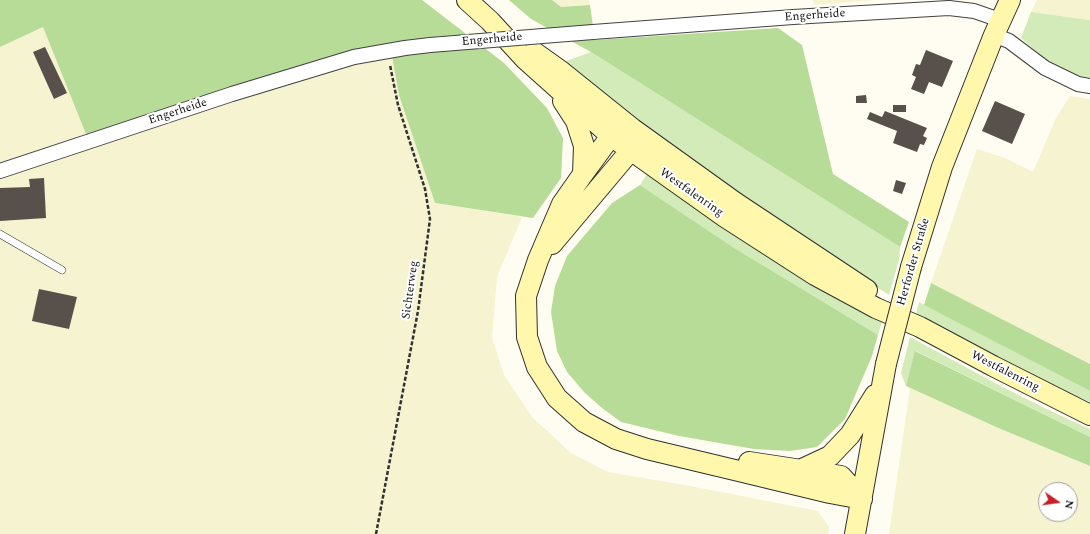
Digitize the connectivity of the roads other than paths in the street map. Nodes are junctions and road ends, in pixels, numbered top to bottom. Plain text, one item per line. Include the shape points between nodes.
1 (467, 0) edge
2 (1010, 0) edge
3 (490, 21) junction
4 (997, 28) junction
5 (553, 84) junction
6 (1090, 86) edge
7 (633, 129) junction
8 (611, 136) junction
9 (631, 150) junction
10 (0, 171) edge
11 (583, 174) junction
12 (0, 234) edge
13 (538, 260) junction
14 (62, 270) dead end
15 (920, 327) junction
16 (881, 385) junction
17 (1090, 415) edge
18 (647, 449) junction
19 (802, 470) junction
20 (862, 499) junction
21 (855, 534) edge

1 - 3 main road, Westfalenring
2 - 4 main road, Herforder Straße
3 - 5 main road, Westfalenring via 525,59
3 - 7 main road, Westfalenring via 562,72
4 - 6 street, Engerheide via 1009,41 1044,68 1078,84
4 - 10 street, Engerheide, bridge via 974,11 949,8 593,32 430,45 387,51 354,57 232,94
4 - 16 main road, Herforder Straße, bridge via 942,166 911,267
5 - 8 main road, Westfalenring
5 - 11 main road via 576,121 584,146
7 - 8 main road via 623,129
7 - 9 main road via 634,142
7 - 15 main road, Westfalenring via 736,203
8 - 9 main road, Westfalenring
8 - 11 main road
9 - 13 main road
9 - 15 main road, Westfalenring via 725,217 815,275 876,308
11 - 13 main road via 562,204
12 - 14 lane
13 - 18 main road via 526,296 527,337 537,367 557,398 584,422 616,439
15 - 17 main road, Westfalenring
16 - 19 main road via 850,435 830,456
16 - 20 main road, Herforder Straße
18 - 19 main road
18 - 20 main road via 830,494
19 - 20 main road via 841,476
20 - 21 main road, Herforder Straße

